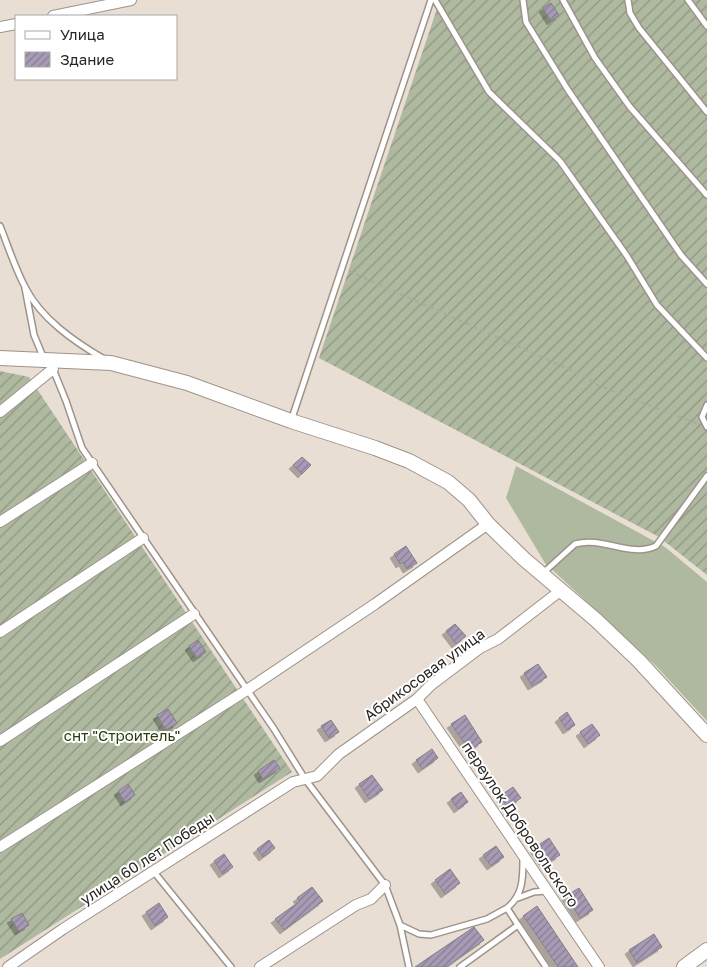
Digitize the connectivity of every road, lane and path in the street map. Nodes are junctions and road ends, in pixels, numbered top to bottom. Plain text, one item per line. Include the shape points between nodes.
1 (131, 0) edge
2 (431, 0) edge
3 (435, 0) edge
4 (523, 0) edge
5 (563, 0) edge
6 (628, 0) edge
7 (688, 0) edge
8 (58, 15) edge
9 (15, 24) edge
10 (707, 26) edge
11 (0, 27) edge
12 (707, 112) edge
13 (707, 195) edge
14 (0, 226) edge
15 (342, 268) junction
16 (707, 284) edge
17 (25, 288) junction
18 (0, 358) edge
19 (707, 358) edge
20 (110, 363) junction
21 (49, 364) junction
22 (707, 405) edge
23 (0, 412) edge
24 (291, 421) junction
25 (706, 426) edge
26 (92, 463) junction
27 (707, 476) edge
28 (0, 522) edge
29 (488, 524) junction
30 (143, 538) junction
31 (542, 574) junction
32 (560, 591) junction
33 (194, 614) junction
34 (0, 632) edge
35 (247, 690) junction
36 (417, 699) junction
37 (707, 735) edge
38 (0, 741) edge
39 (305, 779) junction
40 (0, 847) edge
41 (523, 853) junction
42 (154, 872) junction
43 (385, 885) junction
44 (549, 891) junction
45 (518, 898) junction
46 (507, 908) junction
47 (400, 925) junction
48 (518, 925) junction
49 (707, 950) edge
50 (8, 967) edge
51 (231, 967) edge
52 (260, 967) edge
53 (409, 967) edge
54 (460, 967) edge
55 (546, 967) edge
56 (599, 967) edge
57 (684, 967) edge

1 - 8 street
2 - 15 lane
3 - 19 lane via 488,92 560,160 622,248 657,305
4 - 16 lane via 526,22 568,90 681,255
5 - 13 lane via 595,58 630,107
6 - 12 lane via 630,13 639,28
7 - 10 lane
9 - 11 street
14 - 17 lane
15 - 24 lane
15 - 25 path via 597,384
17 - 20 lane via 57,325 79,344
17 - 21 lane via 34,335
18 - 21 street
20 - 21 street
20 - 24 street via 187,383
21 - 23 street
21 - 26 lane via 82,448
22 - 25 lane via 702,417
24 - 29 street via 409,461 448,482
26 - 28 street
26 - 30 lane
27 - 31 lane via 656,546 638,551 601,542 581,542
29 - 31 street
29 - 35 street
30 - 33 lane
30 - 34 street
31 - 32 street
32 - 36 street, Абрикосовая улица via 498,640 480,648 431,685
32 - 37 street via 639,661
33 - 35 lane
33 - 38 street
35 - 39 lane
35 - 40 street
36 - 39 street, Абрикосовая улица via 339,754 317,776
36 - 41 street, переулок Добровольского
39 - 42 street, улица 60 лет Победы via 292,782
39 - 43 lane
41 - 44 street, переулок Добровольского
41 - 45 lane via 523,881
42 - 50 street, улица 60 лет Победы
42 - 51 lane
43 - 47 lane
43 - 52 street via 371,899 356,905
44 - 45 lane
44 - 56 street, переулок Добровольского
45 - 46 lane
46 - 47 lane via 487,919 431,934 419,934
46 - 48 lane
47 - 53 lane
48 - 54 lane
48 - 55 lane
49 - 57 street

